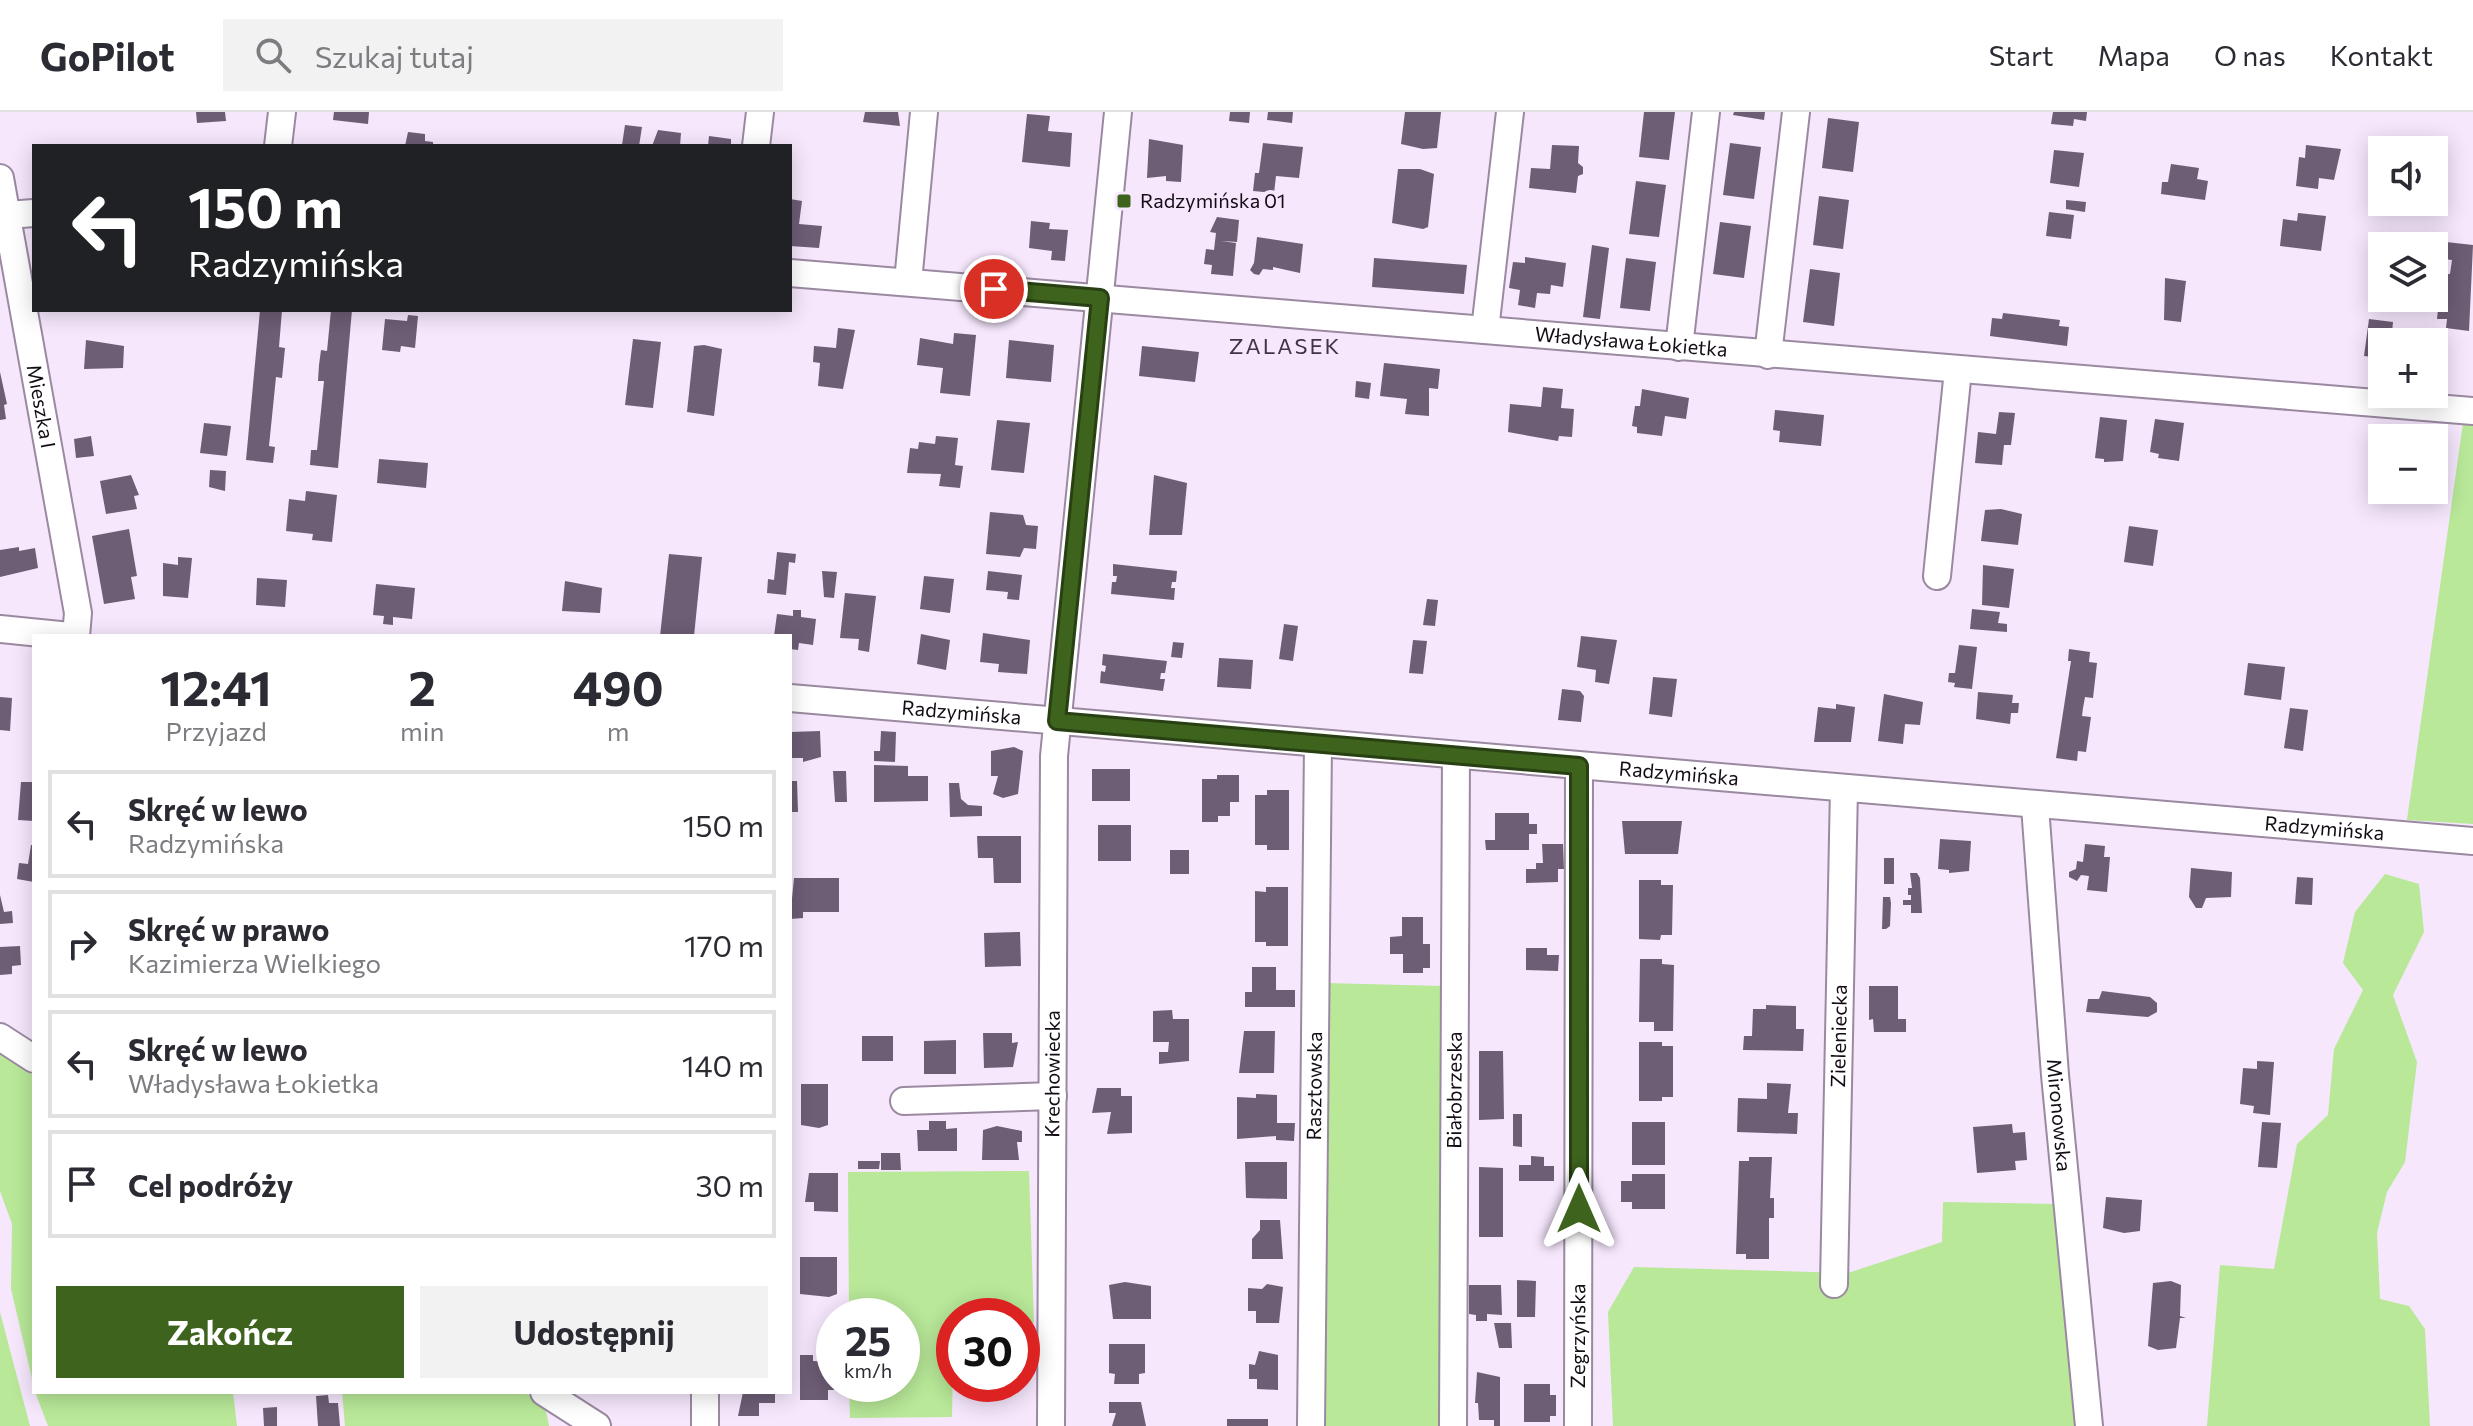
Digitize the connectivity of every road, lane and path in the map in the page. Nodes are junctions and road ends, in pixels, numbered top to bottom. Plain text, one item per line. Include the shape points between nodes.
1 (282, 112) edge
2 (760, 112) edge
3 (924, 112) edge
4 (1118, 112) edge
5 (1510, 112) edge
6 (1706, 112) edge
7 (1796, 112) edge
8 (278, 144) edge
9 (756, 144) edge
10 (0, 178) edge
11 (32, 213) edge
12 (7, 215) junction
13 (792, 273) edge
14 (908, 282) junction
15 (1100, 298) junction
16 (1485, 330) junction
17 (1679, 347) junction
18 (1768, 355) junction
19 (1958, 370) junction
20 (2473, 411) edge
21 (1937, 576) dead end
22 (0, 629) edge
23 (52, 634) edge
24 (73, 634) edge
25 (792, 698) edge
26 (1057, 721) junction
27 (1318, 744) junction
28 (1456, 755) junction
29 (1579, 766) junction
30 (1844, 788) junction
31 (2035, 806) junction
32 (2473, 841) edge
33 (0, 1037) edge
34 (32, 1058) edge
35 (1053, 1096) junction
36 (904, 1101) dead end
37 (1834, 1284) dead end
38 (546, 1394) edge
39 (705, 1394) edge
40 (570, 1419) edge
41 (597, 1426) edge
42 (705, 1426) edge
43 (1051, 1426) edge
44 (1311, 1426) edge
45 (1453, 1426) edge
46 (1578, 1426) edge
47 (2089, 1426) edge

1 - 8 street
2 - 9 street
3 - 14 street
4 - 15 street, Krechowiecka
5 - 16 street
6 - 17 street
7 - 18 street
10 - 12 street, Mieszka I
11 - 12 street
12 - 24 street, Mieszka I via 78,613
13 - 14 street, Władysława Łokietka
14 - 15 street, Władysława Łokietka
15 - 16 street, Władysława Łokietka
15 - 26 street, Krechowiecka
16 - 17 street, Władysława Łokietka
17 - 18 street, Władysława Łokietka
18 - 19 street, Władysława Łokietka
19 - 20 street, Władysława Łokietka
19 - 21 street
22 - 23 street
25 - 26 street, Radzymińska
26 - 27 street, Radzymińska
26 - 35 street, Krechowiecka
27 - 28 street, Radzymińska
27 - 44 street, Rasztowska
28 - 29 street, Radzymińska
28 - 45 street, Białobrzeska
29 - 30 street, Radzymińska
29 - 46 street, Zegrzyńska
30 - 31 street, Radzymińska
30 - 37 street, Zieleniecka
31 - 32 street, Radzymińska
31 - 47 street, Mironowska
33 - 34 street
35 - 36 street
35 - 43 street, Krechowiecka
38 - 40 street
39 - 42 street
40 - 41 street

